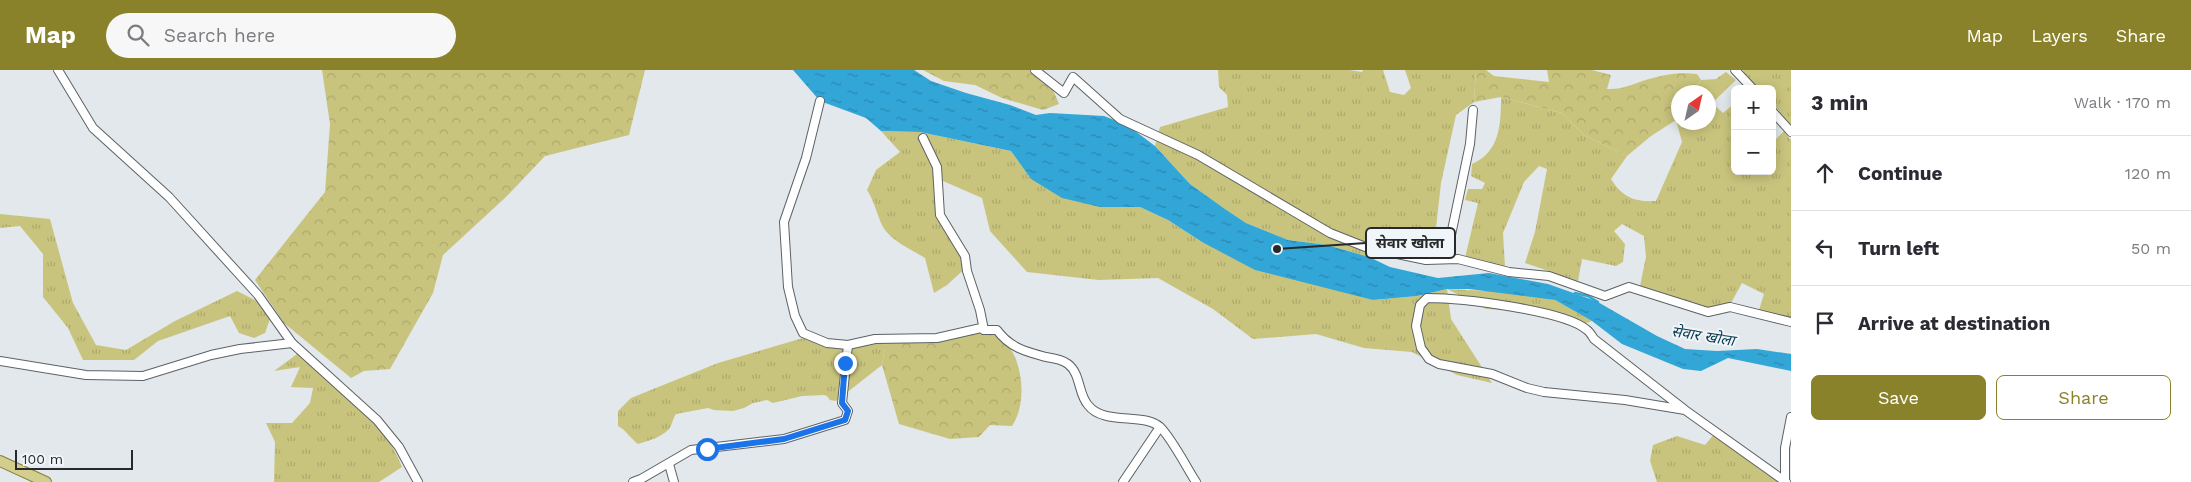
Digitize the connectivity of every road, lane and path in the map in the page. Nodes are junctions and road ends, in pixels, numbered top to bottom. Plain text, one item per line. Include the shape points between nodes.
1 (58, 70) edge
2 (1035, 70) edge
3 (1735, 70) edge
4 (1749, 85) edge
5 (820, 101) dead end
6 (1473, 110) dead end
7 (1776, 115) edge
8 (1791, 132) edge
9 (923, 138) dead end
10 (1446, 259) junction
11 (1791, 322) edge
12 (984, 330) junction
13 (292, 343) junction
14 (848, 345) junction
15 (0, 361) edge
16 (1685, 410) junction
17 (1791, 417) edge
18 (1160, 427) junction
19 (0, 461) edge
20 (669, 464) junction
21 (1786, 481) edge
22 (46, 482) edge
23 (418, 482) edge
24 (633, 482) edge
25 (674, 482) edge
26 (1123, 482) edge
27 (1196, 482) edge

1 - 13 street via 94,128 169,197 258,295
2 - 10 street via 1064,93 1073,77 1120,118 1198,156 1330,233 1368,248 1426,260
3 - 4 street
5 - 14 street via 806,158 784,222 788,287 803,333 827,343
6 - 10 street via 1470,144
7 - 8 street
9 - 12 street via 937,167 940,215 965,256
10 - 11 street via 1509,272 1549,276 1605,296 1630,288 1708,312 1730,307
12 - 14 street via 937,338 875,339
12 - 18 street via 998,330 1003,339 1014,347 1068,364 1077,375 1087,405 1097,413
13 - 15 street via 233,350 143,376 86,375
13 - 23 street via 377,420 399,447
14 - 20 street via 842,403 848,411 845,420 784,439 691,450
16 - 16 street via 1544,392 1492,374 1439,364 1429,359 1417,337 1420,304 1428,298 1491,304 1525,308 1573,322
16 - 21 street
17 - 21 street via 1785,448
18 - 26 street
18 - 27 street
19 - 22 main road
20 - 24 street
20 - 25 street

